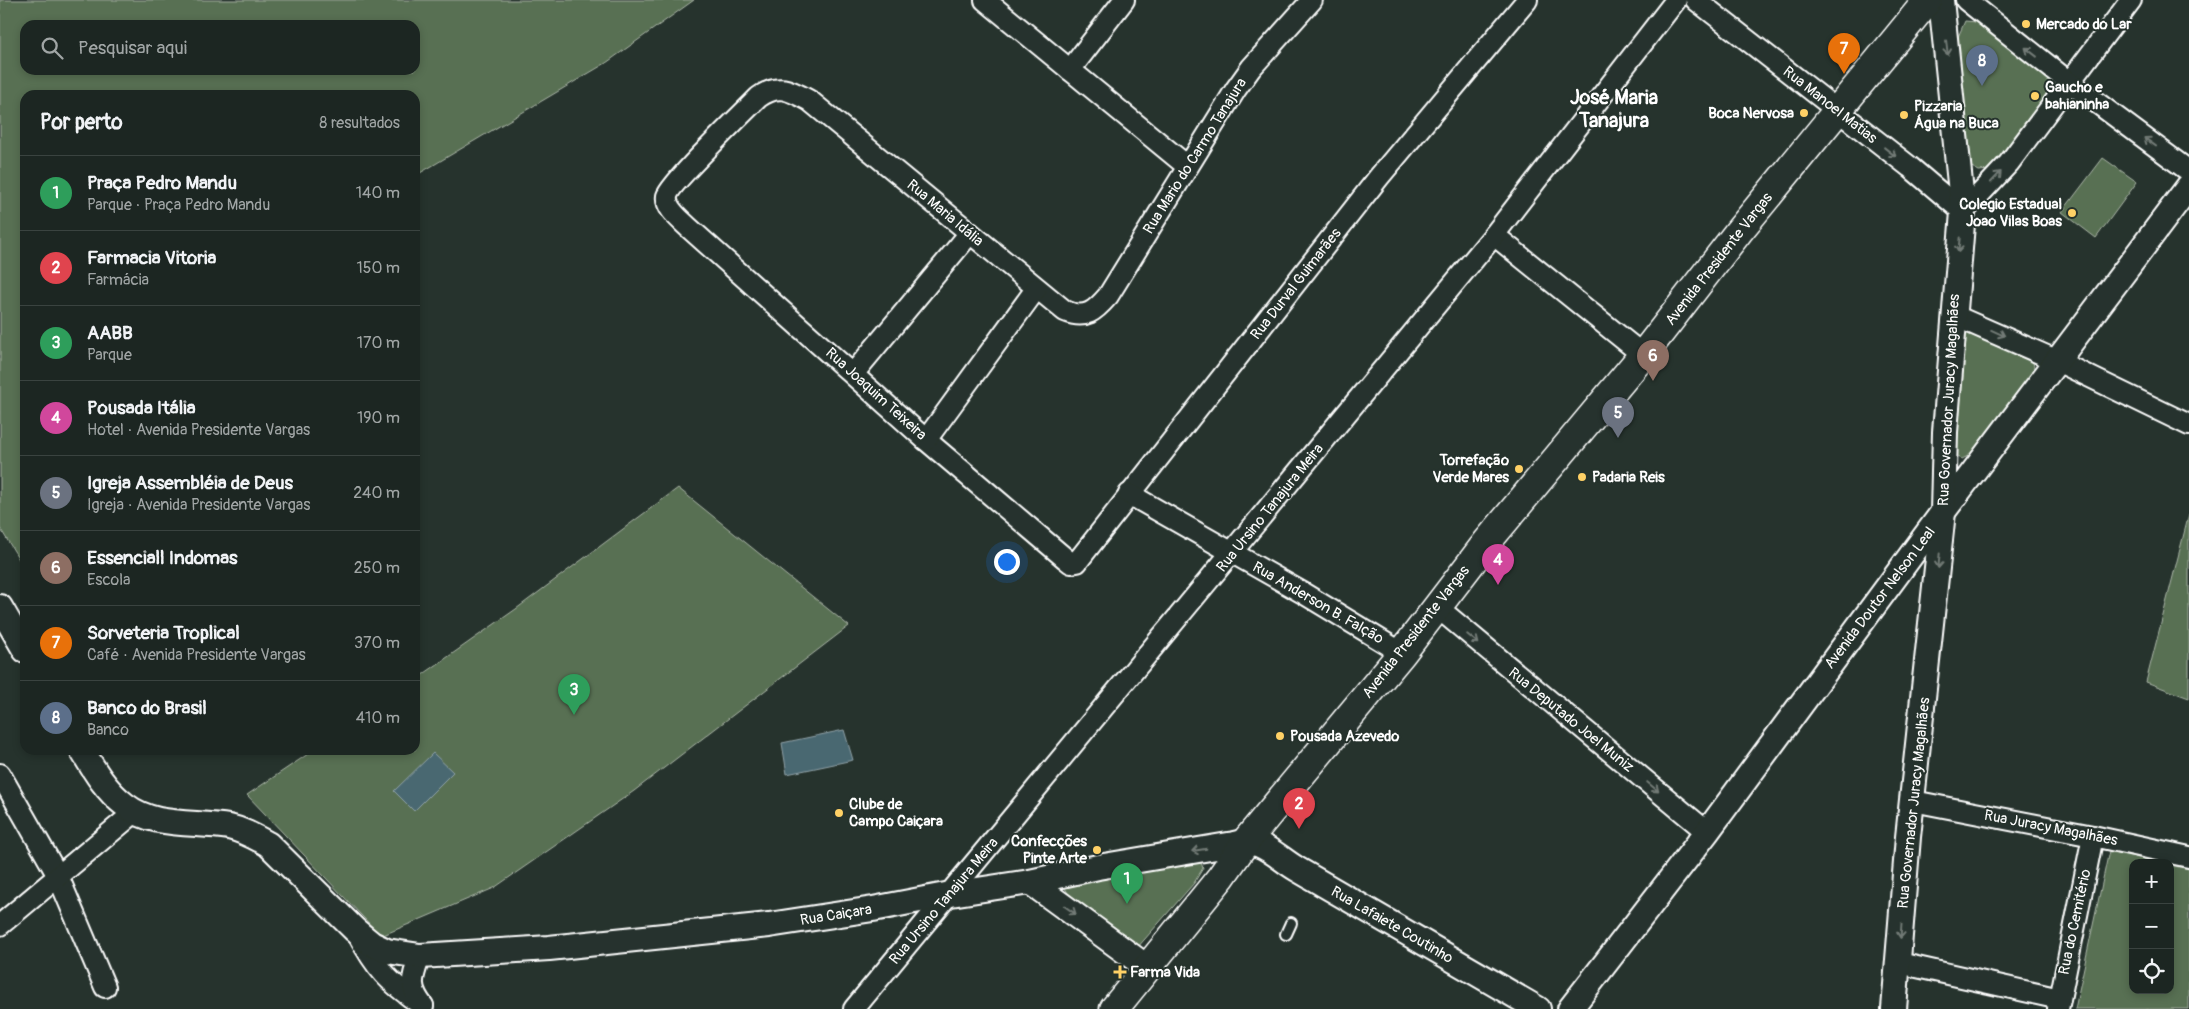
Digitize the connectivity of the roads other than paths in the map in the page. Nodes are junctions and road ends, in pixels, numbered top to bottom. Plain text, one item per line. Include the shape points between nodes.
1 (985, 0) edge
2 (1124, 0) edge
3 (1312, 0) edge
4 (1527, 0) edge
5 (1676, 0) edge
6 (1696, 0) edge
7 (1928, 0) edge
8 (1941, 0) edge
9 (1966, 0) edge
10 (2131, 0) edge
11 (1070, 70) junction
12 (2069, 82) junction
13 (1838, 110) junction
14 (1187, 166) junction
15 (2189, 171) edge
16 (2189, 186) edge
17 (1962, 212) junction
18 (688, 227) joint
19 (970, 233) junction
20 (1494, 235) junction
21 (1036, 288) junction
22 (1953, 315) junction
23 (1084, 316) joint
24 (1643, 355) junction
25 (2058, 361) junction
26 (853, 374) junction
27 (2188, 422) edge
28 (926, 440) junction
29 (1129, 494) junction
30 (1943, 512) junction
31 (1233, 553) junction
32 (1066, 559) joint
33 (0, 607) edge
34 (1437, 607) junction
35 (20, 641) edge
36 (1402, 653) junction
37 (86, 755) edge
38 (0, 774) edge
39 (1913, 801) junction
40 (135, 812) junction
41 (1707, 832) junction
42 (2093, 836) junction
43 (1246, 840) junction
44 (2189, 858) edge
45 (58, 876) junction
46 (1030, 882) junction
47 (951, 894) junction
48 (1291, 923) dead end
49 (0, 925) edge
50 (355, 930) junction
51 (1286, 934) dead end
52 (420, 956) junction
53 (1899, 963) junction
54 (1148, 968) junction
55 (105, 987) dead end
56 (2059, 1004) edge
57 (425, 1008) edge
58 (854, 1009) edge
59 (1114, 1009) edge
60 (1538, 1009) edge
61 (1570, 1009) edge
62 (1894, 1009) edge

1 - 11 street
2 - 11 street
3 - 14 street, Rua Mario do Carmo Tanajura via 1251,68
4 - 29 street, Rua Durval Guimarães via 1378,178
5 - 20 street, Rua Ursino Tanajura Meira
6 - 13 street, Rua Manoel Matias
7 - 13 main road, Avenida Presidente Vargas
8 -> 17 street, Rua Governador Juracy Magalhães
12 -> 9 street
10 - 12 street
11 - 14 street
15 -> 12 street
17 -> 12 street via 2009,163
13 -> 17 street, Rua Manoel Matias
13 - 24 main road, Avenida Presidente Vargas
14 - 23 street, Rua Mario do Carmo Tanajura via 1108,296
16 - 25 street, Avenida Doutor Nelson Leal
17 -> 22 street, Rua Governador Juracy Magalhães
18 - 19 street, Rua Maria Idália via 669,206 667,197 670,191 759,97 770,89 782,88 810,101
18 - 26 street, Rua Joaquim Teixeira
19 - 21 street, Rua Maria Idália
19 - 26 street
20 - 24 street
20 - 31 street, Rua Ursino Tanajura Meira
21 - 23 street, Rua Maria Idália via 1065,311
21 - 28 street
22 -> 25 street
22 - 30 street, Rua Governador Juracy Magalhães
24 - 34 main road, Avenida Presidente Vargas
25 - 27 street
25 - 30 street, Avenida Doutor Nelson Leal
26 - 28 street, Rua Joaquim Teixeira
28 - 32 street, Rua Joaquim Teixeira
29 - 31 street, Rua Anderson B. Falção
29 - 32 street, Rua Durval Guimarães via 1077,562 1071,563
30 -> 39 street, Rua Governador Juracy Magalhães
30 - 41 street, Avenida Doutor Nelson Leal
31 - 36 street, Rua Anderson B. Falção
31 - 47 street, Rua Ursino Tanajura Meira
33 - 35 street
34 - 36 main road, Avenida Presidente Vargas
34 -> 41 street, Rua Deputado Joel Muniz
36 - 43 main road, Avenida Presidente Vargas
37 - 40 street via 113,794
38 - 45 street
39 - 42 street, Rua Juracy Magalhães
39 -> 53 street, Rua Governador Juracy Magalhães
40 - 45 street
40 - 50 street, Rua Caiçara via 168,822 230,827 250,834 268,844
41 - 61 street, Avenida Doutor Nelson Leal
42 - 44 street, Rua Juracy Magalhães
42 - 56 street, Rua do Cemitério
43 -> 46 street, Rua Caiçara
43 - 54 main road, Avenida Presidente Vargas via 1221,877
43 - 60 street, Rua Lafaiete Coutinho via 1264,846 1276,857 1328,888
45 - 49 street
45 - 55 street
46 - 47 street, Rua Caiçara
46 -> 54 street
47 - 52 street, Rua Caiçara via 759,926 549,948
47 - 58 street, Rua Ursino Tanajura Meira
48 - 51 lane
50 - 52 street, Rua Caiçara via 387,951
50 - 57 street via 375,966
52 - 57 street via 412,983 413,993
53 - 56 street
53 - 62 street, Rua Governador Juracy Magalhães
54 - 59 main road, Avenida Presidente Vargas

